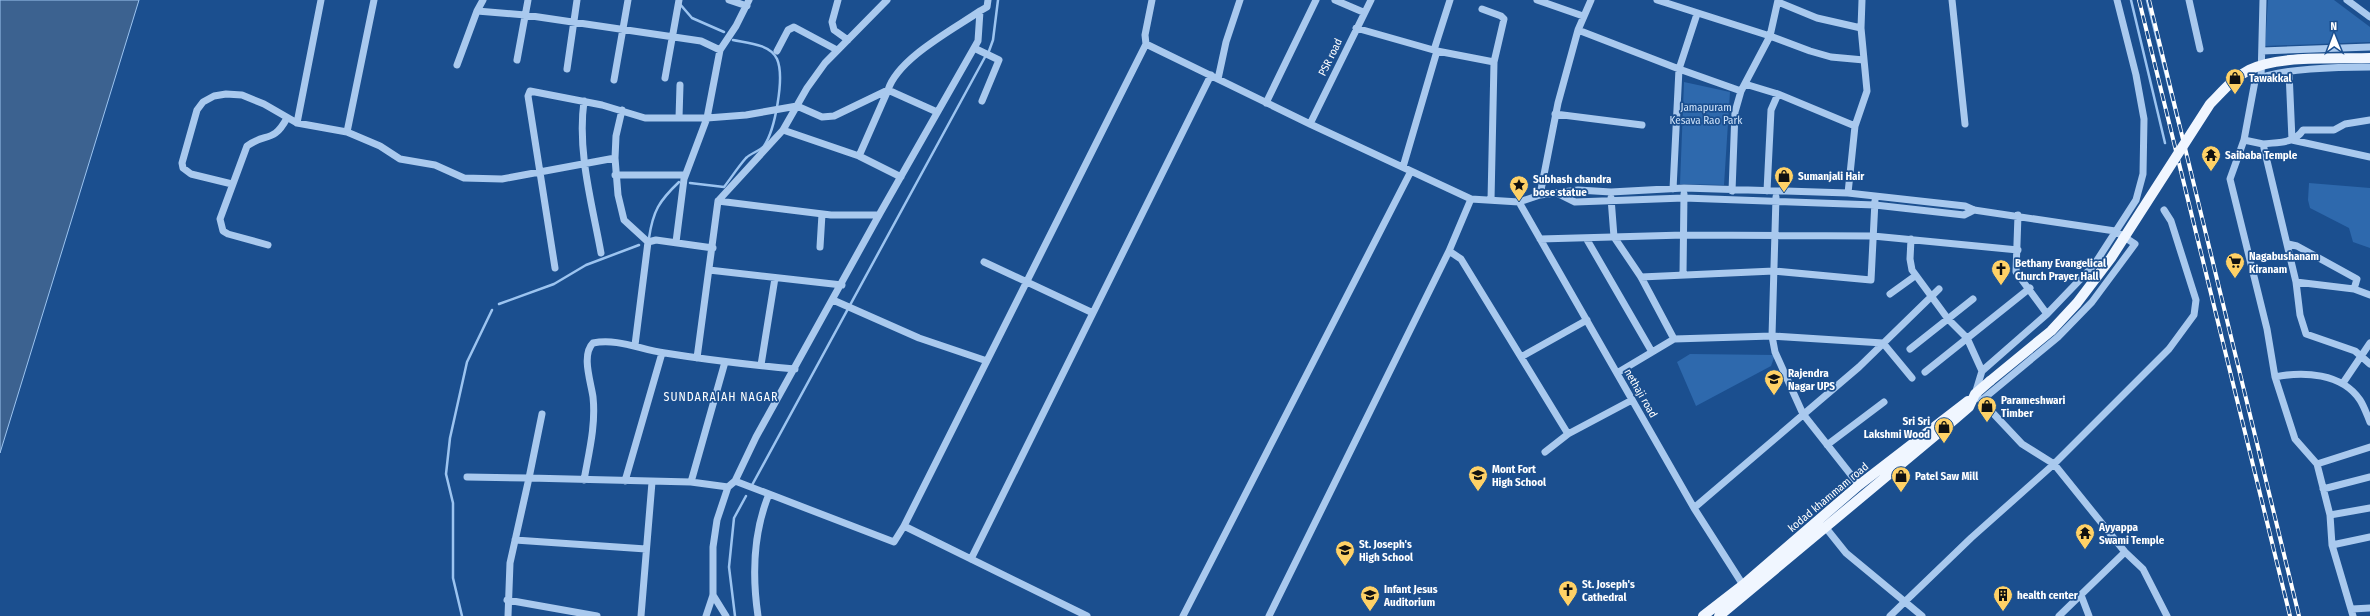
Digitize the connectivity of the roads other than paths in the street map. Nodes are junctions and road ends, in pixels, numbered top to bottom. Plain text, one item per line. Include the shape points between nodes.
1 (322, 0) edge
2 (374, 0) edge
3 (483, 0) edge
4 (528, 0) edge
5 (577, 0) edge
6 (628, 0) edge
7 (729, 0) edge
8 (838, 0) edge
9 (887, 0) edge
10 (988, 0) edge
11 (1152, 0) edge
12 (1240, 0) edge
13 (1316, 0) edge
14 (1336, 0) edge
15 (1371, 0) edge
16 (1450, 0) edge
17 (1537, 0) edge
18 (1591, 0) edge
19 (1657, 0) edge
20 (1862, 0) edge
21 (1952, 0) edge
22 (2117, 0) edge
23 (2189, 0) edge
24 (2263, 0) edge
25 (2347, 0) edge
26 (1778, 1) edge
27 (678, 3) edge
28 (748, 3) edge
29 (1482, 9) dead end
30 (477, 11) junction
31 (980, 11) junction
32 (1363, 12) junction
33 (1697, 14) junction
34 (525, 15) junction
35 (1583, 16) junction
36 (2370, 16) edge
37 (573, 22) junction
38 (1356, 28) junction
39 (1861, 28) junction
40 (623, 30) junction
41 (1578, 30) junction
42 (1770, 36) junction
43 (674, 37) junction
44 (848, 40) junction
45 (1146, 44) junction
46 (2370, 47) edge
47 (974, 48) junction
48 (2200, 49) dead end
49 (720, 50) junction
50 (836, 50) junction
51 (777, 51) dead end
52 (1436, 51) junction
53 (2262, 51) junction
54 (2370, 58) edge
55 (517, 60) dead end
56 (1864, 60) junction
57 (1494, 62) junction
58 (457, 65) dead end
59 (2370, 67) edge
60 (567, 69) dead end
61 (1679, 69) junction
62 (2289, 72) junction
63 (1211, 75) junction
64 (665, 78) dead end
65 (2261, 78) junction
66 (1218, 79) junction
67 (614, 80) dead end
68 (680, 84) dead end
69 (1743, 87) junction
70 (888, 90) junction
71 (1778, 94) junction
72 (584, 101) junction
73 (982, 101) dead end
74 (1266, 102) junction
75 (797, 106) junction
76 (622, 110) junction
77 (937, 112) junction
78 (1555, 114) junction
79 (288, 118) junction
80 (679, 118) junction
81 (707, 118) junction
82 (2370, 120) edge
83 (297, 123) junction
84 (1310, 124) junction
85 (1965, 124) dead end
86 (1642, 125) dead end
87 (1855, 126) junction
88 (783, 130) junction
89 (348, 132) junction
90 (2244, 140) junction
91 (2292, 140) junction
92 (2263, 144) junction
93 (859, 156) junction
94 (2370, 157) edge
95 (614, 158) junction
96 (584, 162) junction
97 (1403, 167) junction
98 (1411, 171) junction
99 (541, 172) junction
100 (616, 175) junction
101 (685, 175) junction
102 (901, 177) junction
103 (232, 184) junction
104 (1684, 188) junction
105 (1673, 189) junction
106 (1732, 191) junction
107 (1767, 191) junction
108 (1611, 192) junction
109 (1776, 193) junction
110 (1559, 194) junction
111 (1848, 194) junction
112 (1540, 195) junction
113 (1876, 196) junction
114 (1684, 198) junction
115 (1471, 199) junction
116 (1491, 200) junction
117 (718, 201) junction
118 (1775, 201) junction
119 (1519, 202) junction
120 (1612, 202) junction
121 (1875, 205) junction
122 (1974, 210) junction
123 (2164, 210) dead end
124 (822, 214) junction
125 (878, 215) junction
126 (2018, 215) junction
127 (2115, 231) junction
128 (1775, 234) junction
129 (1684, 235) junction
130 (1873, 236) junction
131 (1614, 237) junction
132 (1586, 238) junction
133 (1540, 239) junction
134 (1911, 239) junction
135 (648, 242) junction
136 (676, 242) junction
137 (2288, 244) junction
138 (268, 245) dead end
139 (820, 247) dead end
140 (713, 248) junction
141 (2018, 250) junction
142 (1449, 251) junction
143 (601, 253) dead end
144 (984, 262) dead end
145 (555, 268) dead end
146 (709, 270) junction
147 (1774, 271) junction
148 (1683, 275) junction
149 (1915, 276) junction
150 (1641, 277) junction
151 (775, 278) junction
152 (1027, 281) junction
153 (2296, 282) junction
154 (842, 285) junction
155 (2030, 288) junction
156 (1939, 289) dead end
157 (2354, 289) junction
158 (1890, 294) dead end
159 (2370, 295) edge
160 (1931, 297) junction
161 (1973, 299) dead end
162 (833, 300) junction
163 (1093, 313) junction
164 (2047, 314) junction
165 (1948, 319) junction
166 (1586, 320) junction
167 (1772, 336) junction
168 (1967, 338) junction
169 (1674, 339) junction
170 (1883, 343) junction
171 (2370, 343) edge
172 (635, 345) junction
173 (1910, 349) dead end
174 (1652, 352) junction
175 (662, 353) junction
176 (2361, 355) junction
177 (1521, 357) junction
178 (697, 358) junction
179 (987, 361) junction
180 (725, 362) junction
181 (2370, 364) edge
182 (761, 365) junction
183 (796, 368) junction
184 (1982, 371) junction
185 (1925, 372) dead end
186 (1617, 373) junction
187 (2275, 377) junction
188 (1912, 378) dead end
189 (2342, 383) junction
190 (1976, 398) junction
191 (1632, 400) junction
192 (1884, 402) dead end
193 (542, 414) dead end
194 (1803, 414) junction
195 (2370, 422) edge
196 (1568, 434) junction
197 (1827, 445) junction
198 (2370, 447) edge
199 (1545, 452) dead end
200 (2054, 464) junction
201 (2317, 464) junction
202 (467, 477) dead end
203 (2370, 477) edge
204 (529, 478) junction
205 (584, 480) junction
206 (626, 481) junction
207 (735, 481) junction
208 (652, 482) junction
209 (691, 482) junction
210 (1859, 485) junction
211 (728, 487) junction
212 (2323, 488) junction
213 (769, 494) junction
214 (1694, 508) junction
215 (2370, 508) edge
216 (2330, 515) junction
217 (904, 526) junction
218 (1826, 528) junction
219 (2370, 537) edge
220 (515, 540) junction
221 (2332, 545) junction
222 (646, 549) junction
223 (2125, 552) junction
224 (971, 559) junction
225 (1746, 589) junction
226 (713, 595) junction
227 (2081, 595) junction
228 (507, 600) junction
229 (1906, 600) junction
230 (2370, 608) edge
231 (2353, 612) edge
232 (508, 616) edge
233 (597, 616) edge
234 (641, 616) edge
235 (706, 616) edge
236 (726, 616) edge
237 (758, 616) edge
238 (1087, 616) edge
239 (1183, 616) edge
240 (1269, 616) edge
241 (1703, 616) edge
242 (1719, 616) edge
243 (1890, 616) edge
244 (1922, 616) edge
245 (2059, 616) edge
246 (2089, 616) edge
247 (2167, 616) edge

1 - 83 street
2 - 89 street
3 - 30 street
4 - 34 street
5 - 37 street
6 - 40 street
7 - 28 street
8 - 44 street via 832,22 834,30
9 - 44 street
10 - 31 street via 987,7
11 - 45 street via 1145,35
12 - 66 street via 1226,42
13 - 74 street
14 - 32 street
15 - 32 street, PSR road
16 - 52 street
17 - 35 street
18 - 35 street
19 - 33 street
20 - 39 street
21 - 85 street
22 - 127 street via 2136,75 2144,119 2145,144 2143,174 2136,200
23 - 48 street
24 - 53 street
25 - 36 street
26 - 39 street via 1818,18
26 - 42 street
27 - 43 street
28 - 49 street
29 - 57 street via 1504,19
30 - 34 street
30 - 58 street
31 - 47 street via 978,40
31 - 70 street via 910,61 895,75
32 - 38 street, PSR road
33 - 42 street
33 - 61 street
34 - 37 street
34 - 55 street
35 - 41 street
37 - 40 street
37 - 60 street
38 - 52 street
38 - 84 street, PSR road
39 - 56 street
40 - 43 street
40 - 67 street
41 - 61 street
41 - 78 street
42 - 56 street via 1831,57
42 - 69 street
43 - 49 street via 701,41
43 - 64 street
44 - 50 street
45 - 63 street
45 - 152 street
46 - 53 street
47 - 73 street via 999,60
47 - 77 street
49 - 81 street
50 - 51 street via 794,27 788,30
50 - 75 street
52 - 57 street
52 - 97 street
53 - 65 street
54 - 190 main road, kodad khammam road, bridge via 2284,61 2249,70 2230,83 2210,104 2111,258 2077,303 2051,331 1990,382
56 - 87 street via 1867,91
57 - 116 street
59 - 62 street via 2333,67
61 - 69 street
61 - 105 street
62 - 65 street
62 - 91 street
63 - 66 street
63 - 163 street
65 - 90 street via 2255,81
66 - 74 street
68 - 80 street
69 - 71 street
69 - 106 street via 1735,112
70 - 75 street via 834,116 822,116
70 - 77 street
70 - 93 street
71 - 87 street
71 - 107 street via 1771,110
72 - 76 street
72 - 96 street via 581,124
72 - 99 street via 533,90 528,92
74 - 84 street
75 - 81 street via 746,115
75 - 88 street
76 - 80 street via 645,118
76 - 95 street
77 - 102 street
78 - 86 street
78 - 112 street
79 - 83 street
79 - 103 street via 276,135 253,141 247,146
79 - 103 street via 242,95 214,96 203,102 197,110 183,155 183,168 191,174
80 - 81 street
81 - 101 street
82 - 91 street via 2345,124 2334,130 2303,130 2299,137
83 - 89 street
84 - 97 street
87 - 111 street
88 - 93 street
88 - 117 street
89 - 99 street via 380,146 400,159 435,165 464,178 502,179
90 - 92 street
90 - 187 street via 2230,179
91 - 92 street
91 - 94 street
92 - 137 street
93 - 102 street
95 - 96 street
95 - 100 street
96 - 99 street
96 - 143 street
97 - 98 street
98 - 115 street
98 - 239 street
99 - 145 street
100 - 101 street
100 - 135 street via 624,220
101 - 136 street
102 - 125 street
103 - 138 street via 220,219 222,231
104 - 105 street
104 - 106 street
104 - 114 street
105 - 108 street
106 - 107 street
107 - 109 street
108 - 110 street via 1578,190
108 - 120 street
109 - 111 street
109 - 118 street
110 - 112 street
110 - 120 street via 1575,202
111 - 113 street
112 - 119 street
113 - 121 street
113 - 122 street via 1965,206
114 - 118 street
114 - 120 street
114 - 129 street
115 - 116 street
115 - 142 street
116 - 119 street
117 - 124 street
117 - 140 street
118 - 121 street
118 - 128 street
119 - 133 street, nethaji road
120 - 131 street
121 - 122 street via 1964,215
121 - 130 street
122 - 126 street
123 - 200 street via 2172,221 2196,300 2194,315 2169,349
124 - 125 street
124 - 139 street
125 - 154 street
126 - 127 street
126 - 141 street
127 - 164 street via 2094,265
127 - 190 street via 2135,244 2092,302 2058,337
128 - 129 street
128 - 130 street
128 - 147 street
129 - 131 street
129 - 148 street
130 - 134 street
130 - 147 street via 1871,280
131 - 132 street
131 - 150 street
132 - 133 street
132 - 174 street
133 - 166 street, nethaji road
134 - 141 street
134 - 149 street via 1910,259
135 - 136 street
135 - 172 street
136 - 140 street
137 - 153 street
137 - 157 street via 2297,246 2357,279
140 - 146 street
141 - 155 street via 2016,272
142 - 177 street via 1461,259
142 - 240 street
144 - 152 street
146 - 151 street
146 - 178 street
147 - 148 street
147 - 167 street
148 - 150 street
149 - 158 street
149 - 160 street
150 - 169 street
151 - 154 street
151 - 182 street
152 - 163 street
152 - 179 street
153 - 157 street
153 - 176 street via 2300,315 2306,334 2329,340
154 - 162 street
155 - 164 street
155 - 168 street
156 - 160 street
157 - 159 street
160 - 165 street
160 - 170 street
161 - 165 street
162 - 179 street via 919,338
162 - 183 street
163 - 224 street
164 - 184 street
165 - 168 street
165 - 173 street
166 - 177 street
166 - 186 street, nethaji road
167 - 169 street
167 - 170 street
167 - 194 street via 1775,352
168 - 184 street
168 - 185 street
169 - 174 street
170 - 188 street
170 - 194 street via 1859,367
171 - 176 street
172 - 175 street
172 - 205 street via 601,342 590,346 588,363 595,416
174 - 186 street
175 - 178 street
175 - 206 street
176 - 181 street
176 - 189 street
177 - 196 street
178 - 180 street
179 - 217 street
180 - 182 street
180 - 209 street
182 - 183 street
183 - 207 street via 756,437
184 - 190 street
186 - 191 street, nethaji road
187 - 189 street via 2294,373 2336,379
187 - 201 street via 2294,439
189 - 195 street via 2360,399
190 - 200 street via 2022,444
190 - 210 main road, kodad khammam road via 1955,410
190 - 218 main road, kodad khammam road via 1969,407
191 - 196 street
191 - 214 street, nethaji road
192 - 197 street
193 - 204 street
194 - 197 street
194 - 214 street
196 - 199 street
197 - 210 street
198 - 201 street
200 - 223 street
200 - 229 street
201 - 212 street
202 - 204 street
203 - 212 street
204 - 205 street
204 - 220 street
205 - 206 street
206 - 208 street
207 - 211 street
207 - 213 street
208 - 209 street
208 - 222 street
209 - 211 street
210 - 225 main road, kodad khammam road
211 - 226 street via 713,547
212 - 216 street
213 - 217 street via 894,542
213 - 237 street via 755,539 754,591
214 - 225 street, nethaji road
215 - 216 street
216 - 221 street
217 - 224 street
218 - 225 main road, kodad khammam road
218 - 229 street via 1846,553
219 - 221 street
220 - 222 street
220 - 228 street via 510,562
221 - 231 street
222 - 234 street
223 - 227 street
223 - 247 street via 2143,569
224 - 238 street
225 - 241 main road, kodad khammam road
225 - 242 main road, kodad khammam road
226 - 235 street
226 - 236 street
227 - 245 street
227 - 246 street
228 - 232 street
228 - 233 street
229 - 243 street
229 - 244 street
230 - 231 street

